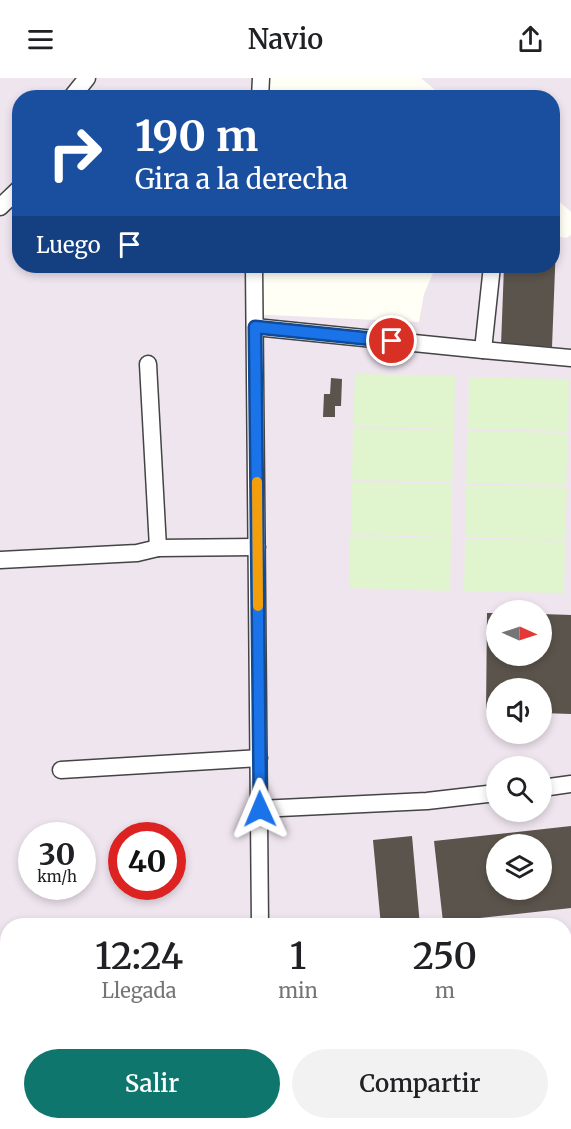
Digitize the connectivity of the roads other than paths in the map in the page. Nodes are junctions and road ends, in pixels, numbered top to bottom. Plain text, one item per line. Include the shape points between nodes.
1 (87, 78) edge
2 (77, 90) edge
3 (12, 196) edge
4 (0, 207) edge
5 (254, 273) edge
6 (491, 273) edge
7 (255, 327) junction
8 (483, 350) junction
9 (571, 358) edge
10 (148, 364) dead end
11 (257, 547) junction
12 (158, 548) junction
13 (0, 560) edge
14 (259, 758) junction
15 (61, 770) dead end
16 (571, 784) edge
17 (552, 787) edge
18 (486, 794) edge
19 (260, 809) junction
20 (260, 918) edge

1 - 2 street
3 - 4 street
5 - 7 street
6 - 8 street
7 - 8 street
7 - 11 street
8 - 9 street
10 - 12 street
11 - 12 street
11 - 14 street
12 - 13 street via 137,553
14 - 15 street
14 - 19 street
16 - 17 street
18 - 19 street
19 - 20 street

